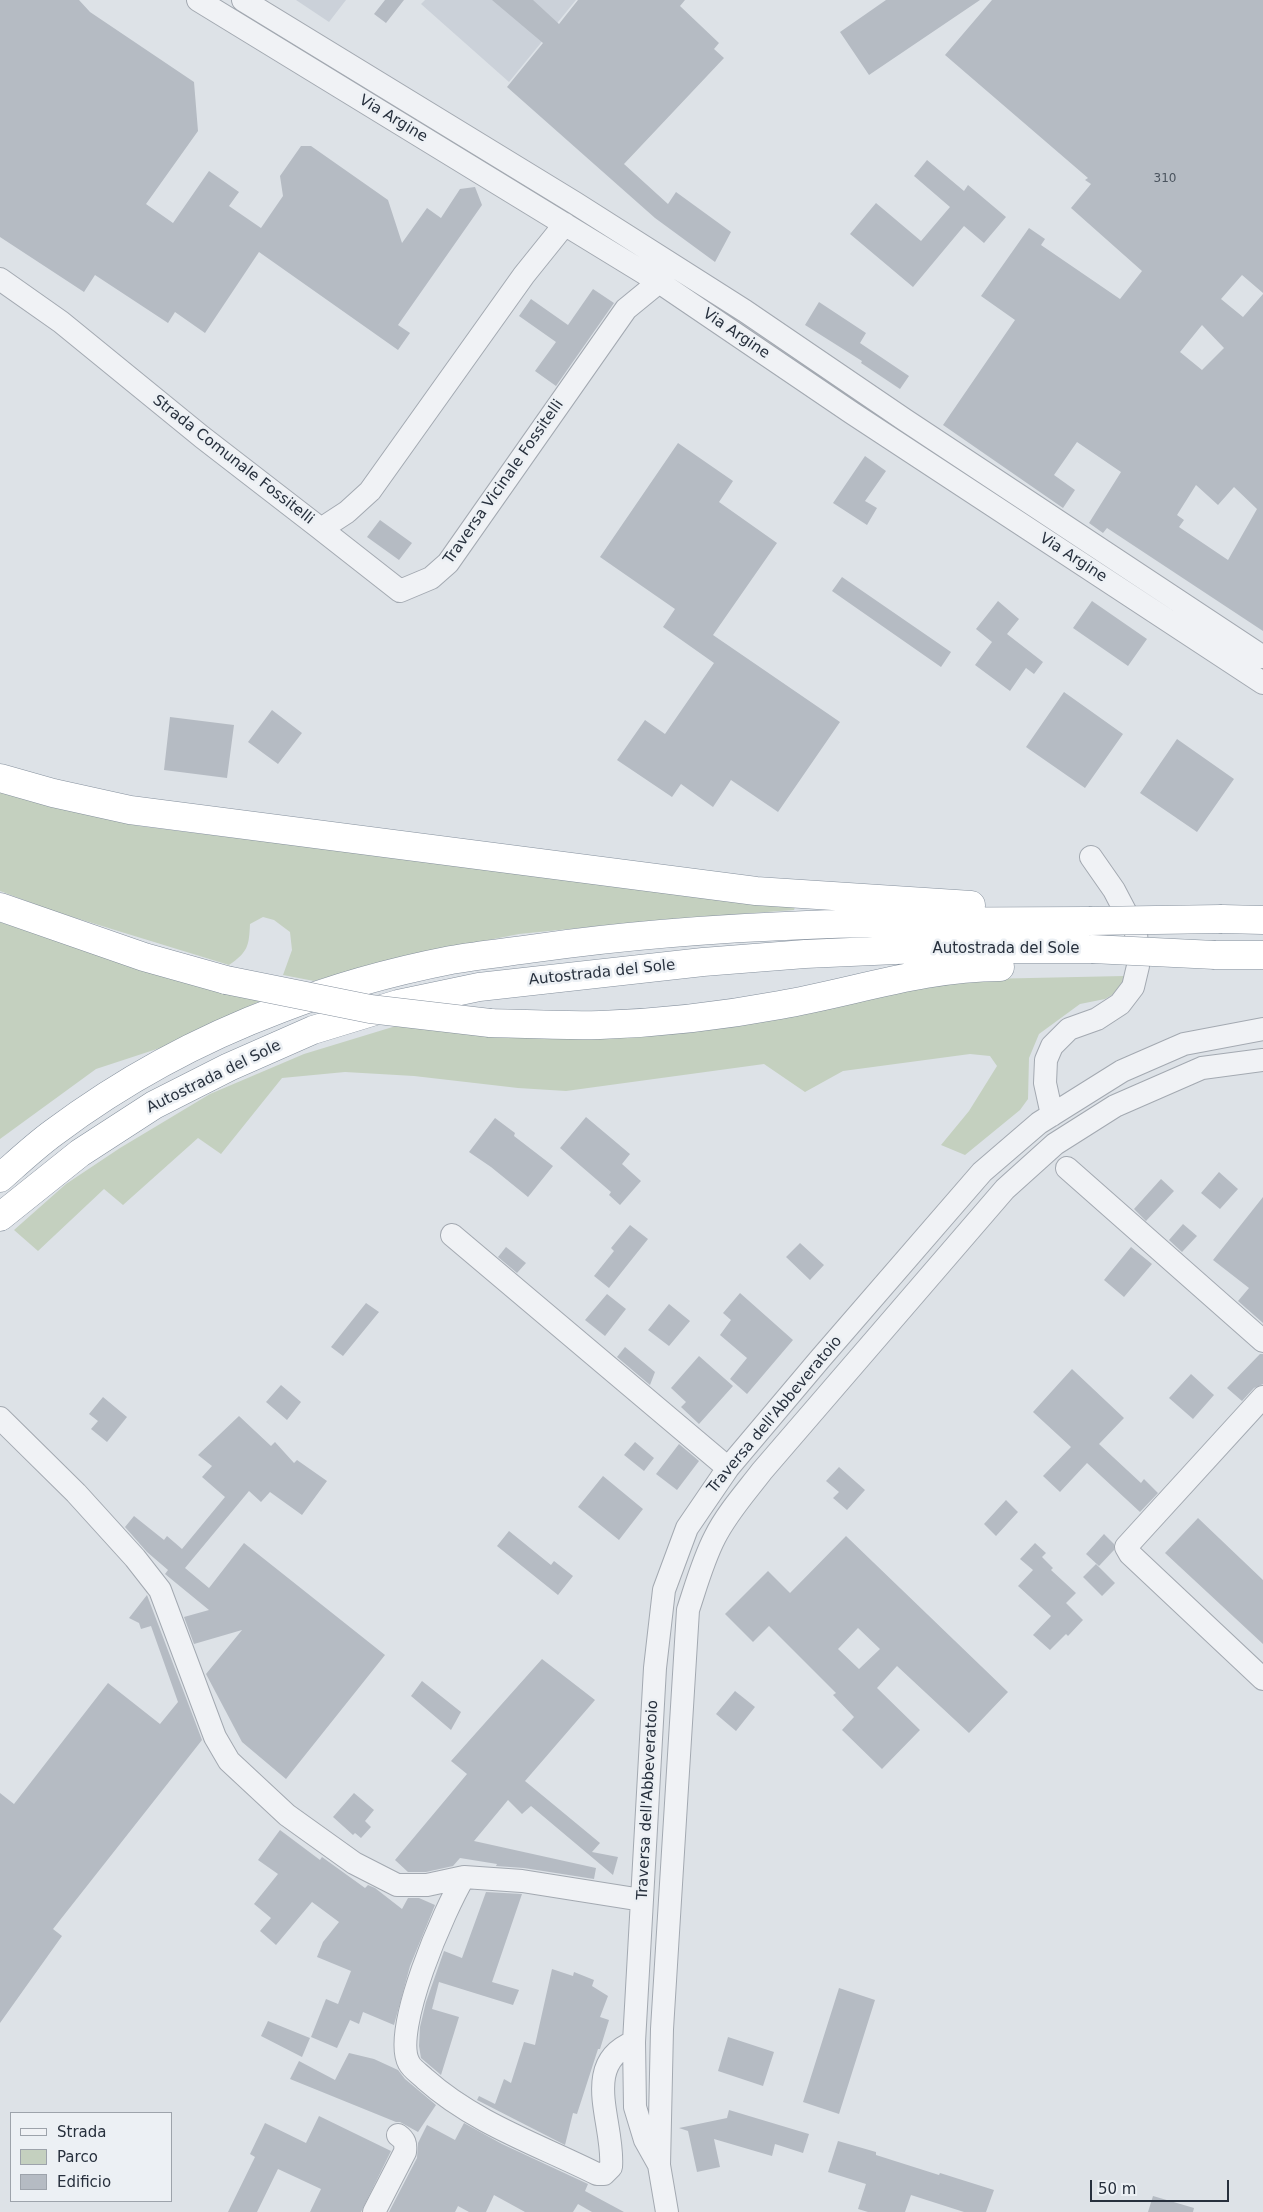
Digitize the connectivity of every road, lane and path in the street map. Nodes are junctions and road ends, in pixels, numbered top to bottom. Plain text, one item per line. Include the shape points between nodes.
1 (198, 0) edge
2 (243, 0) edge
3 (565, 224) junction
4 (0, 279) edge
5 (659, 282) junction
6 (320, 529) junction
7 (1263, 657) edge
8 (1263, 683) edge
9 (0, 778) edge
10 (1091, 857) dead end
11 (0, 907) edge
12 (1089, 914) junction
13 (1263, 920) edge
14 (1263, 955) edge
15 (1092, 958) junction
16 (1263, 1029) edge
17 (1263, 1060) edge
18 (1052, 1115) junction
19 (1067, 1168) dead end
20 (0, 1178) edge
21 (0, 1217) edge
22 (452, 1236) dead end
23 (1263, 1341) edge
24 (1263, 1397) edge
25 (0, 1418) edge
26 (728, 1468) junction
27 (1263, 1680) edge
28 (464, 1877) junction
29 (642, 1900) junction
30 (634, 2042) junction
31 (398, 2136) dead end
32 (659, 2165) junction
33 (374, 2212) edge
34 (667, 2212) edge

1 - 3 street, Via Argine
2 - 7 street, Via Argine via 745,311
3 - 5 street, Via Argine
3 - 6 street, Strada Comunale Fossitelli via 524,275 370,491 348,512
4 - 6 street, Strada Comunale Fossitelli via 60,322
5 - 6 street, Traversa Vicinale Fossitelli via 626,309 448,563 431,578 400,591
5 - 8 street, Via Argine
9 - 12 highway via 130,810 756,891
10 - 18 street via 1114,890 1136,932 1138,966 1133,987 1120,1004 1097,1019 1069,1028 1052,1046 1046,1060 1045,1083
11 - 15 highway, bridge via 108,945 226,980 370,1009 490,1023 599,1025 698,1017 781,1005 881,982 968,967
12 - 13 highway, bridge
12 - 20 highway, Autostrada del Sole via 709,930 580,942 450,961 369,980 280,1009 197,1045 120,1088 52,1133
14 - 15 highway, bridge
15 - 21 highway, Autostrada del Sole via 919,949 804,954 479,987 398,1004 313,1030 228,1067 154,1105 80,1153
16 - 18 street, Traversa dell'Abbeveratoio via 1184,1044 1122,1072
17 - 32 street, Traversa dell'Abbeveratoio via 1202,1068 1115,1106 1055,1144 1005,1189 762,1471 716,1535 688,1610 662,2029
18 - 26 street, Traversa dell'Abbeveratoio via 982,1172
19 - 23 street
22 - 26 street
24 - 27 street via 1126,1547
25 - 28 street via 76,1493 160,1590 215,1737 229,1761 287,1815 354,1863 397,1885 427,1885
26 - 29 street, Traversa dell'Abbeveratoio via 687,1528 664,1590
28 - 29 street via 522,1881
28 - 30 street via 451,1899 416,1989 405,2034 409,2064 470,2113 597,2174 604,2174 611,2167 613,2152 604,2109 604,2070 612,2055
29 - 30 street, Traversa dell'Abbeveratoio
30 - 32 street, Traversa dell'Abbeveratoio via 635,2107 645,2140
31 - 33 street via 406,2144 405,2152
32 - 34 street, Traversa dell'Abbeveratoio

